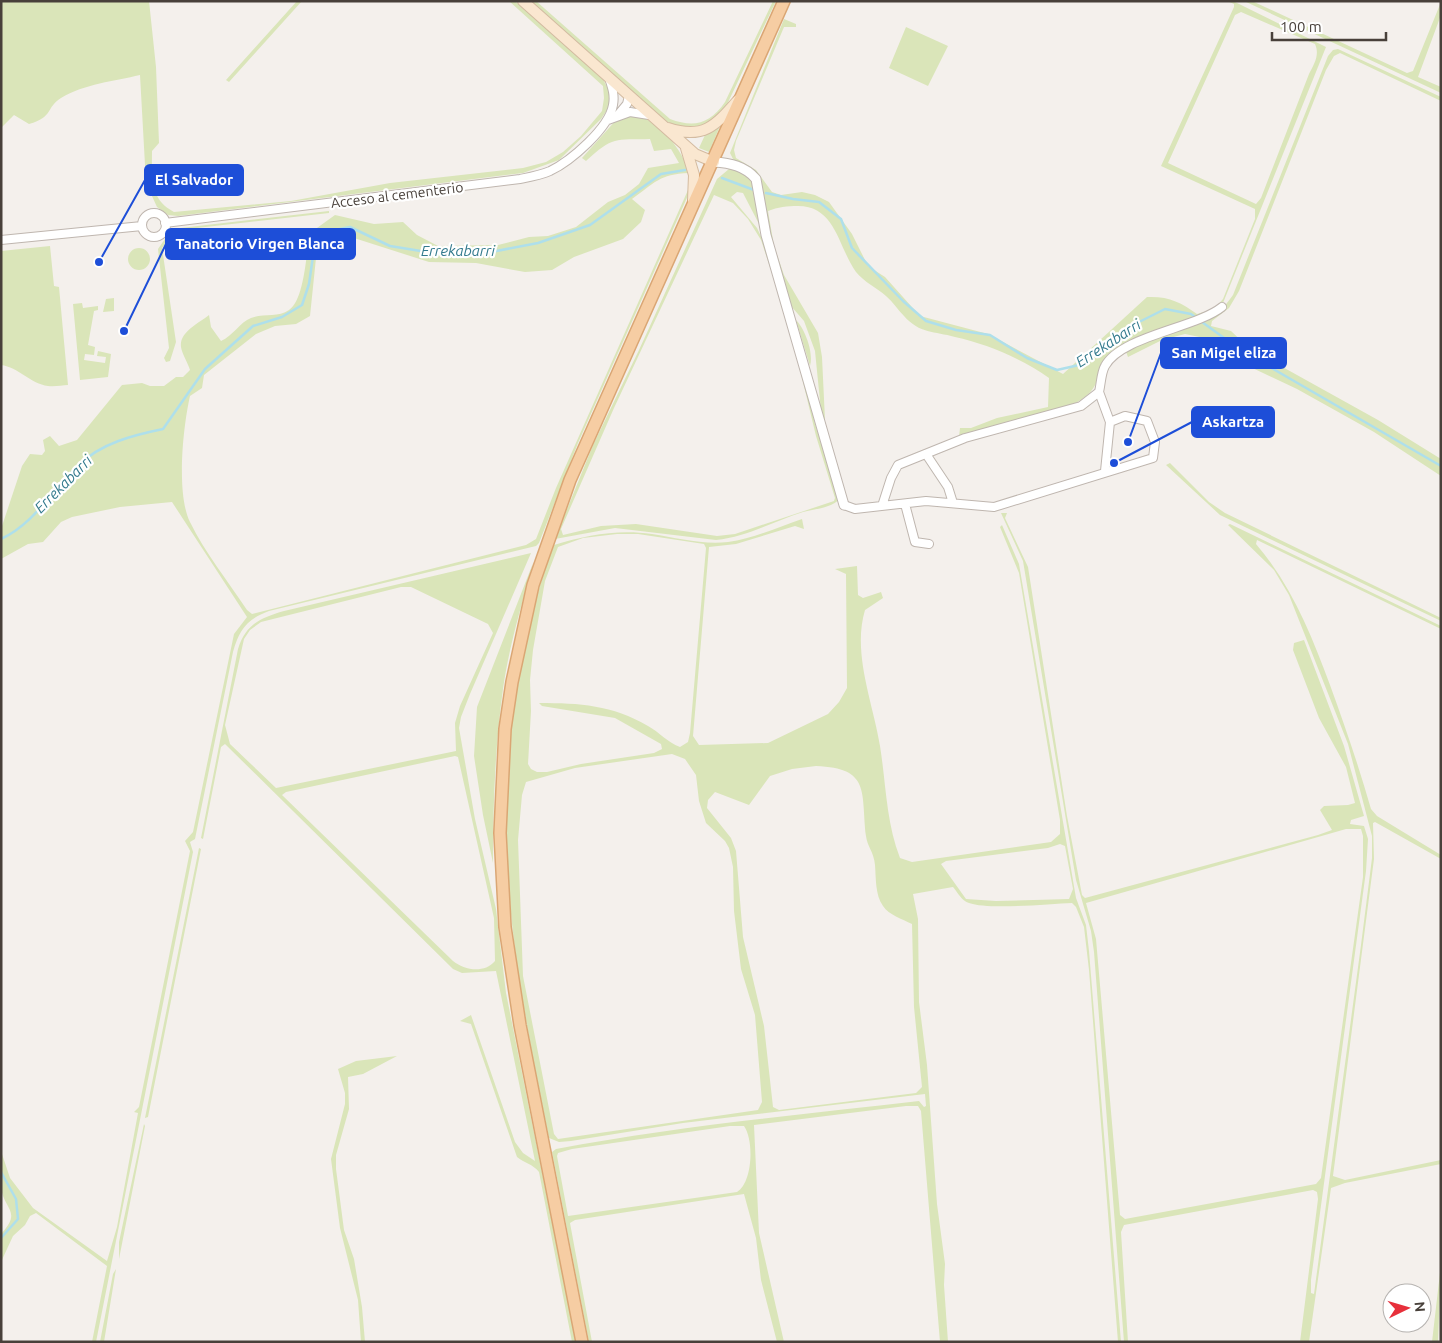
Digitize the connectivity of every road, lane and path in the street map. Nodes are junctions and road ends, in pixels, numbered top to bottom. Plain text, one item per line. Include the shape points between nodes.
1 (523, 1) edge
2 (784, 1) edge
3 (609, 78) junction
4 (744, 94) junction
5 (629, 96) junction
6 (614, 113) junction
7 (652, 116) junction
8 (664, 127) junction
9 (703, 132) junction
10 (684, 145) junction
11 (695, 154) junction
12 (714, 162) junction
13 (691, 214) junction
14 (165, 223) junction
15 (142, 226) junction
16 (1, 240) edge
17 (1222, 307) dead end
18 (1099, 392) junction
19 (1110, 422) junction
20 (926, 454) junction
21 (1105, 471) junction
22 (953, 503) junction
23 (906, 504) junction
24 (844, 505) joint
25 (882, 506) junction
26 (929, 544) dead end
27 (582, 1342) edge

1 - 3 main road
2 - 4 main road
3 - 5 main road
3 - 6 street via 614,93
4 - 9 main road via 724,116
4 - 12 main road
5 - 6 street via 627,104
5 - 7 main road
6 - 7 street via 636,112
6 - 14 street, Acceso al cementerio via 570,160 549,171 520,179
7 - 8 main road
8 - 9 main road via 690,134
8 - 10 main road
9 - 11 main road
10 - 11 main road
10 - 13 main road via 694,175
11 - 12 main road
12 - 13 main road
12 - 24 street via 732,164 756,179 766,235
13 - 27 main road via 556,515 522,626 505,729 500,833 505,927 520,1025
14 - 15 street via 162,216 154,213 144,218
14 - 15 street via 162,232 154,237
15 - 16 street
17 - 18 street via 1208,317 1154,335 1113,355 1104,367
18 - 19 street
18 - 20 street via 1081,406 965,438
19 - 21 street
19 - 21 street via 1125,416 1147,420 1155,442 1154,458
20 - 22 street via 948,487
20 - 25 street via 898,465
21 - 22 street via 994,507
22 - 23 street
23 - 25 street
23 - 26 street via 914,542
24 - 25 street via 855,509

